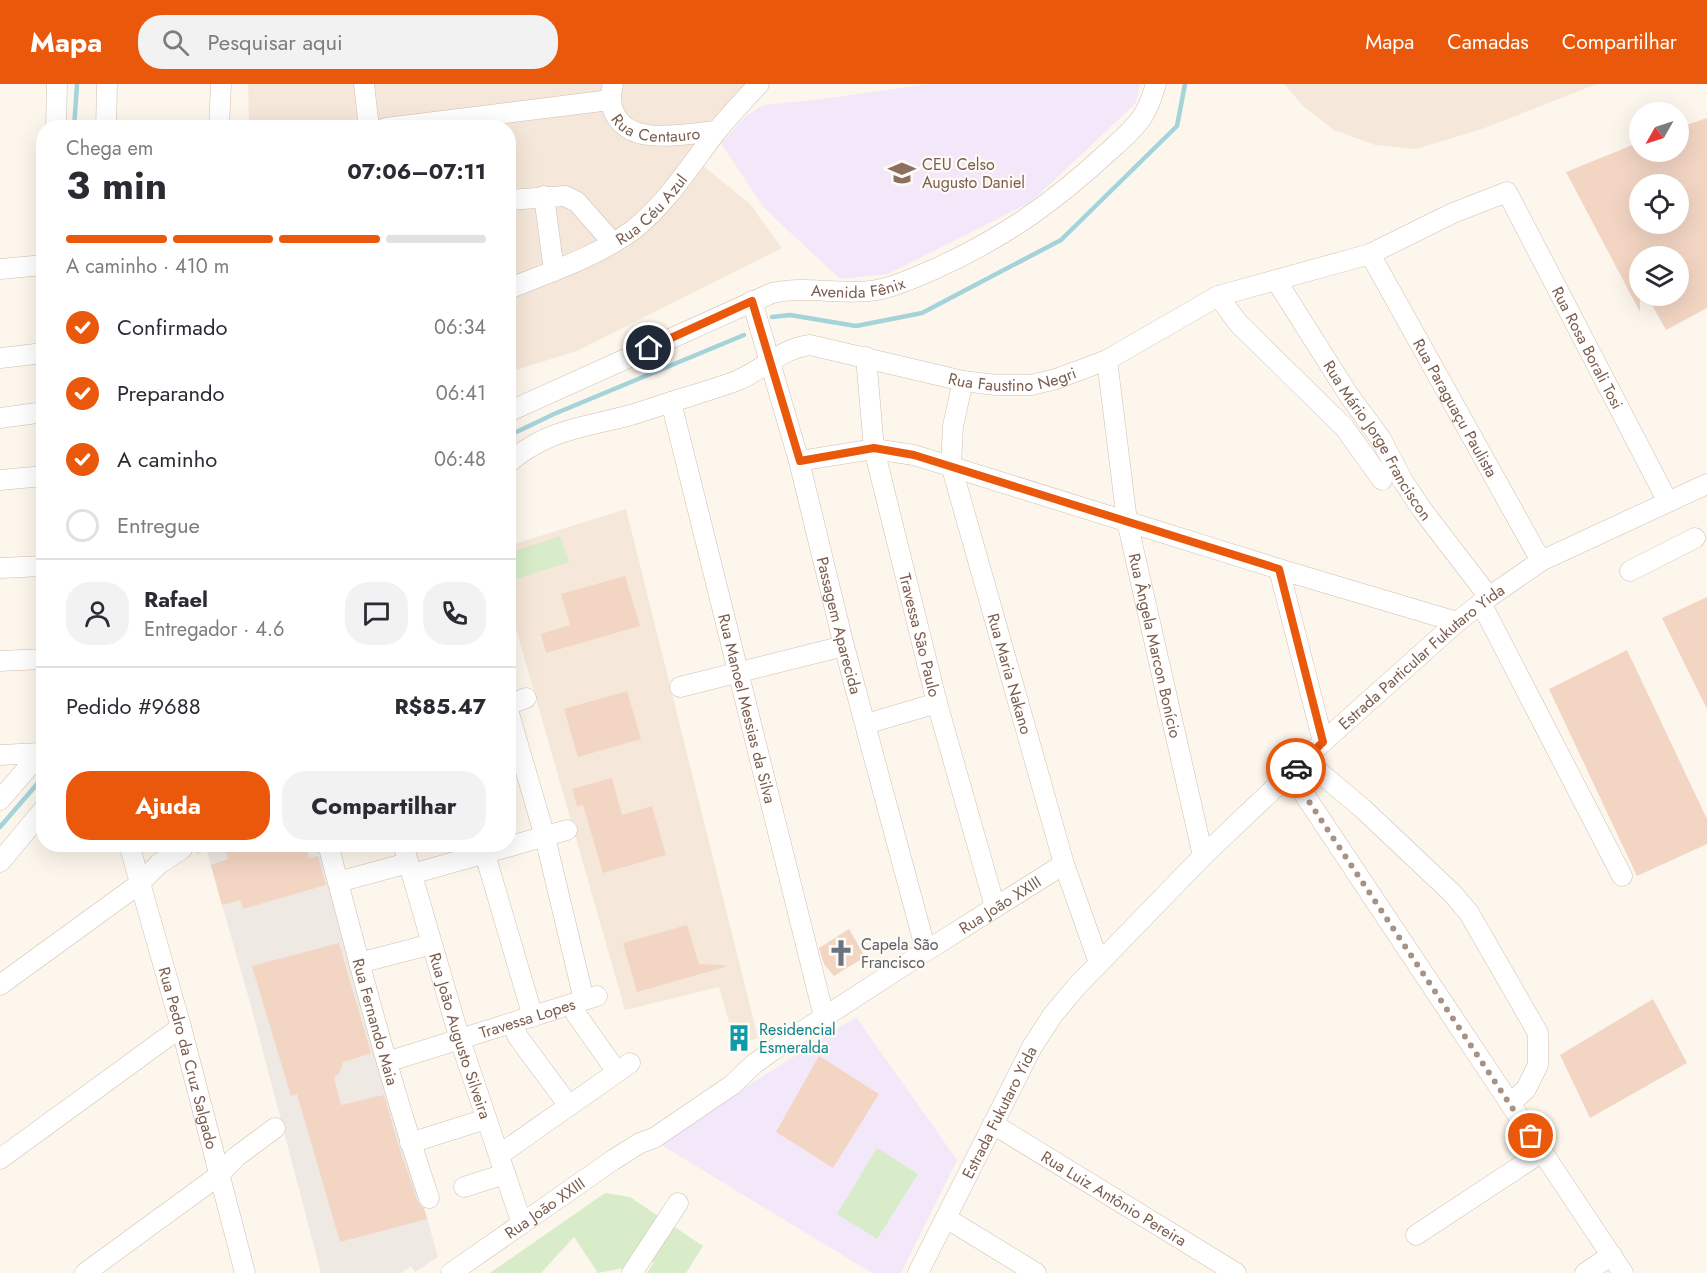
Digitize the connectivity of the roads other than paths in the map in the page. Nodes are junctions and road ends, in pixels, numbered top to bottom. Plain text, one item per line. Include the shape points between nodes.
1 (57, 84) edge
2 (107, 84) edge
3 (221, 84) edge
4 (364, 84) edge
5 (759, 84) edge
6 (1156, 84) edge
7 (612, 92) edge
8 (56, 120) edge
9 (106, 120) edge
10 (219, 120) edge
11 (368, 120) edge
12 (436, 120) edge
13 (717, 131) junction
14 (1507, 192) joint
15 (544, 196) junction
16 (516, 199) edge
17 (613, 243) junction
18 (1370, 254) junction
19 (36, 266) edge
20 (0, 269) edge
21 (554, 271) junction
22 (1276, 280) junction
23 (516, 285) edge
24 (1218, 296) junction
25 (752, 301) junction
26 (36, 354) edge
27 (866, 357) junction
28 (0, 358) edge
29 (1107, 360) junction
30 (769, 362) junction
31 (963, 381) junction
32 (671, 402) junction
33 (516, 408) edge
34 (36, 413) edge
35 (0, 418) edge
36 (874, 448) junction
37 (516, 457) edge
38 (800, 461) junction
39 (951, 465) junction
40 (36, 478) edge
41 (0, 480) edge
42 (1382, 480) dead end
43 (1707, 484) edge
44 (1668, 502) junction
45 (1127, 521) junction
46 (1695, 538) dead end
47 (1541, 561) junction
48 (36, 566) edge
49 (0, 568) edge
50 (1279, 569) junction
51 (1630, 571) dead end
52 (1485, 600) junction
53 (1457, 622) junction
54 (844, 646) junction
55 (36, 659) edge
56 (0, 661) edge
57 (738, 673) junction
58 (680, 687) dead end
59 (937, 703) junction
60 (866, 724) junction
61 (516, 737) edge
62 (1323, 742) junction
63 (36, 752) edge
64 (0, 755) edge
65 (36, 758) edge
66 (1305, 760) junction
67 (1290, 773) junction
68 (0, 800) edge
69 (36, 819) edge
70 (567, 830) dead end
71 (545, 837) junction
72 (516, 843) edge
73 (131, 852) edge
74 (177, 852) edge
75 (330, 852) edge
76 (463, 852) edge
77 (484, 852) edge
78 (1203, 856) junction
79 (408, 860) edge
80 (0, 862) edge
81 (1064, 864) junction
82 (1622, 876) dead end
83 (338, 882) junction
84 (139, 884) junction
85 (996, 907) junction
86 (432, 944) junction
87 (926, 951) junction
88 (359, 963) junction
89 (1099, 963) junction
90 (0, 985) edge
91 (585, 1000) junction
92 (532, 1017) junction
93 (824, 1017) junction
94 (512, 1023) junction
95 (181, 1027) junction
96 (460, 1040) junction
97 (387, 1062) junction
98 (1510, 1104) junction
99 (569, 1106) junction
100 (486, 1119) junction
101 (993, 1124) junction
102 (275, 1128) dead end
103 (410, 1143) junction
104 (1542, 1152) junction
105 (0, 1159) edge
106 (502, 1165) junction
107 (218, 1176) junction
108 (464, 1187) dead end
109 (429, 1198) dead end
110 (678, 1203) dead end
111 (945, 1218) junction
112 (522, 1224) junction
113 (1416, 1235) dead end
114 (1612, 1255) junction
115 (85, 1273) edge
116 (245, 1273) edge
117 (451, 1273) edge
118 (632, 1273) edge
119 (918, 1273) edge
120 (1036, 1273) edge
121 (1236, 1273) edge
122 (1586, 1273) edge
123 (1623, 1273) edge

1 - 8 street
2 - 9 street
3 - 10 street
4 - 11 street
5 - 13 street, Rua Céu Azul
6 - 25 street, Avenida Fênix via 1133,128 1054,199 1015,228 919,276 876,290 787,290
7 - 12 street, Rua Centauro
7 - 13 street, Rua Centauro via 619,121 635,133 650,136
13 - 17 street, Rua Céu Azul via 667,197
14 - 18 street, Rua Faustino Negri via 1453,213
14 - 44 street, Rua Rosa Borali Tosi
15 - 16 street
15 - 17 street via 565,196 577,202
15 - 21 street
17 - 21 street, Rua Céu Azul
18 - 22 street, Rua Faustino Negri
18 - 47 street, Rua Paraguaçu Paulista
19 - 20 street
21 - 23 street, Rua Céu Azul
22 - 24 street, Rua Faustino Negri
22 - 52 street, Rua Mário Jorge Franciscon via 1381,439 1416,501
24 - 29 street, Rua Faustino Negri
24 - 42 street via 1239,324 1344,427
25 - 30 street, Passagem Aparecida
25 - 33 street, Avenida Fênix
26 - 28 street
27 - 30 street, Rua Faustino Negri via 810,345 787,350
27 - 31 street, Rua Faustino Negri
27 - 36 street, Travessa São Paulo
29 - 31 street, Rua Faustino Negri via 1031,385
29 - 45 street, Rua Ângela Marcon Bonício
30 - 32 street, Rua Faustino Negri via 739,380
30 - 38 street, Passagem Aparecida
31 - 39 street, Rua Maria Nakano via 953,426
32 - 37 street, Rua Faustino Negri via 565,430
32 - 57 street, Rua Manoel Messias da Silva
34 - 35 street
36 - 38 street
36 - 39 street
36 - 59 street, Travessa São Paulo
38 - 54 street, Passagem Aparecida
39 - 45 street
39 - 81 street, Rua Maria Nakano
40 - 41 street
43 - 44 street, Estrada Particular Fukutaro Yida
44 - 47 street, Estrada Particular Fukutaro Yida
45 - 50 street
45 - 78 street, Rua Ângela Marcon Bonício
46 - 51 street
47 - 52 street, Estrada Particular Fukutaro Yida
48 - 49 street
50 - 53 street
50 - 62 street
52 - 53 street, Estrada Particular Fukutaro Yida
52 - 82 street, Rua Mário Jorge Franciscon
53 - 62 street, Estrada Particular Fukutaro Yida
54 - 57 street
54 - 60 street, Passagem Aparecida
55 - 56 street
57 - 58 street
57 - 93 street, Rua Manoel Messias da Silva
59 - 60 street
59 - 85 street, Travessa São Paulo
60 - 87 street, Passagem Aparecida
61 - 71 street
62 - 66 street, Estrada Particular Fukutaro Yida
63 - 64 street
65 - 68 street
66 - 67 street, Estrada Particular Fukutaro Yida
66 - 98 street via 1362,808 1468,913 1538,1033 1538,1065 1526,1089
67 - 78 street, Estrada Particular Fukutaro Yida
67 - 98 street
69 - 80 street
70 - 71 street
71 - 72 street
71 - 91 street
73 - 84 street, Rua Pedro da Cruz Salgado
74 - 84 street
75 - 83 street, Rua Fernando Maia
76 - 79 street
77 - 92 street
78 - 89 street, Estrada Particular Fukutaro Yida
79 - 83 street
79 - 86 street, Rua João Augusto Silveira
81 - 85 street, Rua João XXIII
81 - 89 street, Rua Maria Nakano
83 - 88 street, Rua Fernando Maia
84 - 90 street
84 - 95 street, Rua Pedro da Cruz Salgado
85 - 87 street, Rua João XXIII
86 - 88 street
86 - 96 street, Rua João Augusto Silveira
87 - 93 street, Rua João XXIII
88 - 97 street, Rua Fernando Maia
89 - 101 street, Estrada Fukutaro Yida via 1052,1016
91 - 92 street, Travessa Lopes
91 - 99 street via 576,1014 624,1067
92 - 94 street, Travessa Lopes
93 - 112 street, Rua João XXIII via 754,1064 732,1085
94 - 96 street, Travessa Lopes
94 - 99 street
95 - 105 street
95 - 107 street, Rua Pedro da Cruz Salgado
96 - 97 street, Travessa Lopes
96 - 100 street, Rua João Augusto Silveira
97 - 103 street, Rua Fernando Maia
98 - 104 street
99 - 106 street
100 - 103 street
100 - 106 street, Rua João Augusto Silveira
101 - 111 street, Estrada Fukutaro Yida
101 - 121 street, Rua Luiz Antônio Pereira
102 - 107 street
103 - 109 street, Rua Fernando Maia
104 - 113 street
104 - 114 street
106 - 108 street
106 - 112 street, Rua João Augusto Silveira
107 - 115 street
107 - 116 street, Rua Pedro da Cruz Salgado
110 - 118 street
111 - 119 street, Estrada Fukutaro Yida
111 - 120 street
112 - 117 street, Rua João XXIII
114 - 122 street
114 - 123 street

